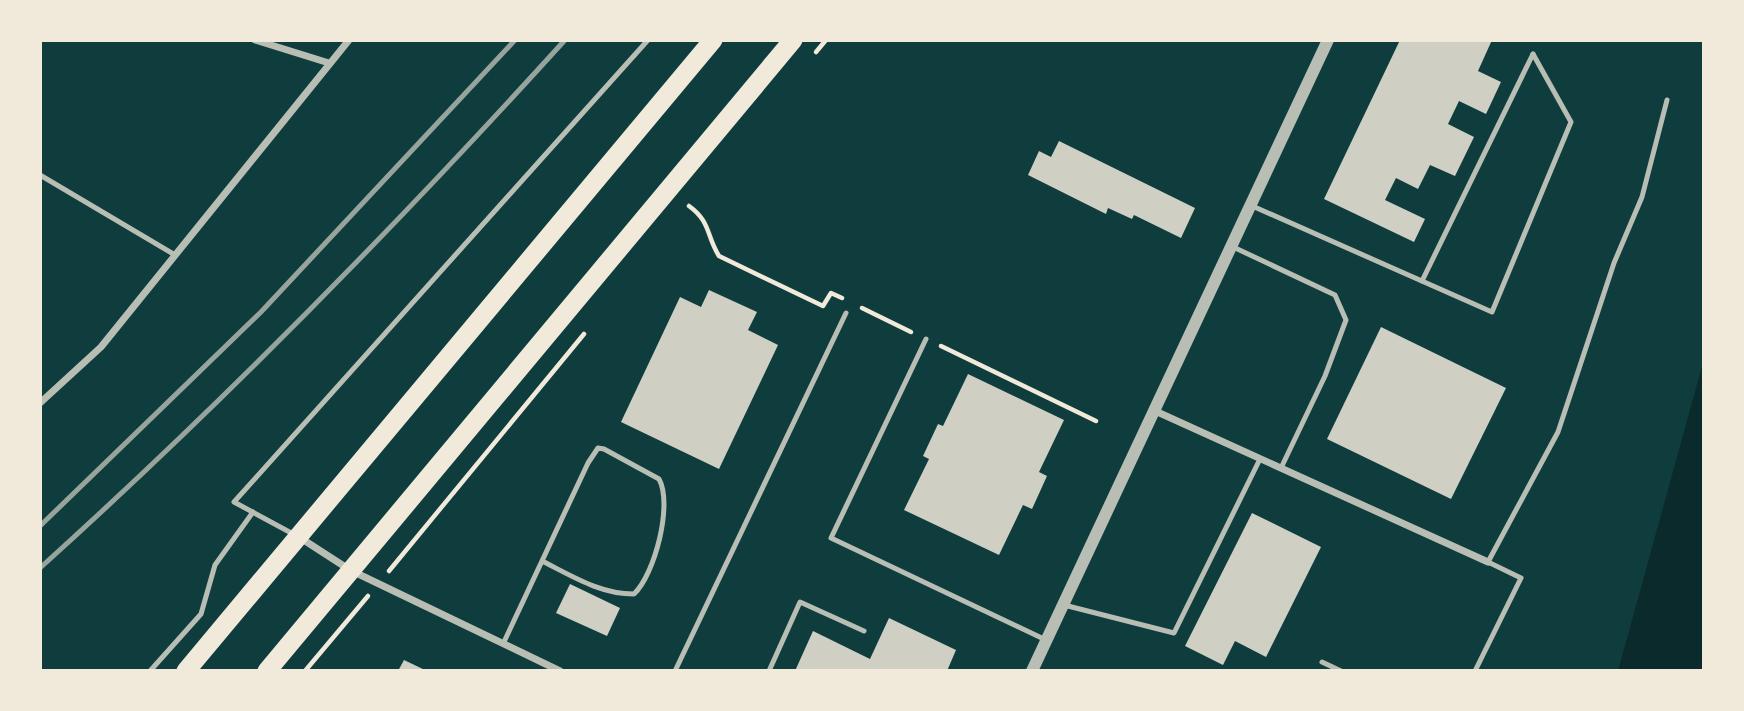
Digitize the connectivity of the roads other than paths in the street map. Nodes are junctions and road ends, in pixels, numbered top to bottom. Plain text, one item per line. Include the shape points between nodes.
1 (255, 40) edge
2 (349, 40) edge
3 (648, 40) edge
4 (713, 40) edge
5 (793, 40) edge
6 (1328, 40) edge
7 (328, 63) junction
8 (1667, 100) dead end
9 (40, 175) edge
10 (1250, 205) junction
11 (1231, 246) junction
12 (175, 255) junction
13 (1422, 281) junction
14 (846, 313) dead end
15 (926, 339) road end
16 (40, 403) edge
17 (1153, 409) junction
18 (1260, 458) junction
19 (1281, 468) junction
20 (253, 512) junction
21 (299, 537) junction
22 (542, 561) junction
23 (1488, 562) junction
24 (350, 570) junction
25 (1062, 604) junction
26 (864, 631) dead end
27 (1046, 640) junction
28 (503, 644) junction
29 (1322, 662) dead end
30 (554, 669) edge
31 (150, 671) edge
32 (186, 671) edge
33 (267, 671) edge
34 (676, 671) edge
35 (769, 671) edge
36 (1031, 671) edge
37 (1341, 671) edge
38 (1475, 671) edge

1 - 7 street
2 - 7 street
3 - 20 lane via 234,502
4 - 21 highway
5 - 24 highway
6 - 10 street
7 - 12 street
8 - 23 lane via 1642,197 1614,263 1558,432
9 - 12 lane
10 - 11 street
10 - 13 lane
11 - 17 street
11 - 19 lane via 1335,295 1346,320
12 - 16 street via 101,347
13 - 13 lane via 1533,54 1571,122 1492,312
14 - 34 lane
15 - 27 lane via 831,538
17 - 18 street
17 - 25 street
18 - 19 street
18 - 25 lane via 1174,633
19 - 23 street
20 - 21 lane
20 - 31 lane via 215,565 201,614
21 - 24 street
21 - 32 highway
22 - 22 lane via 598,448 652,473 665,489 648,577 634,594 613,594
22 - 28 lane
23 - 38 lane via 1521,578
24 - 28 street
24 - 33 highway
25 - 27 street
26 - 35 lane via 800,602
27 - 36 street
28 - 30 street
29 - 37 lane

